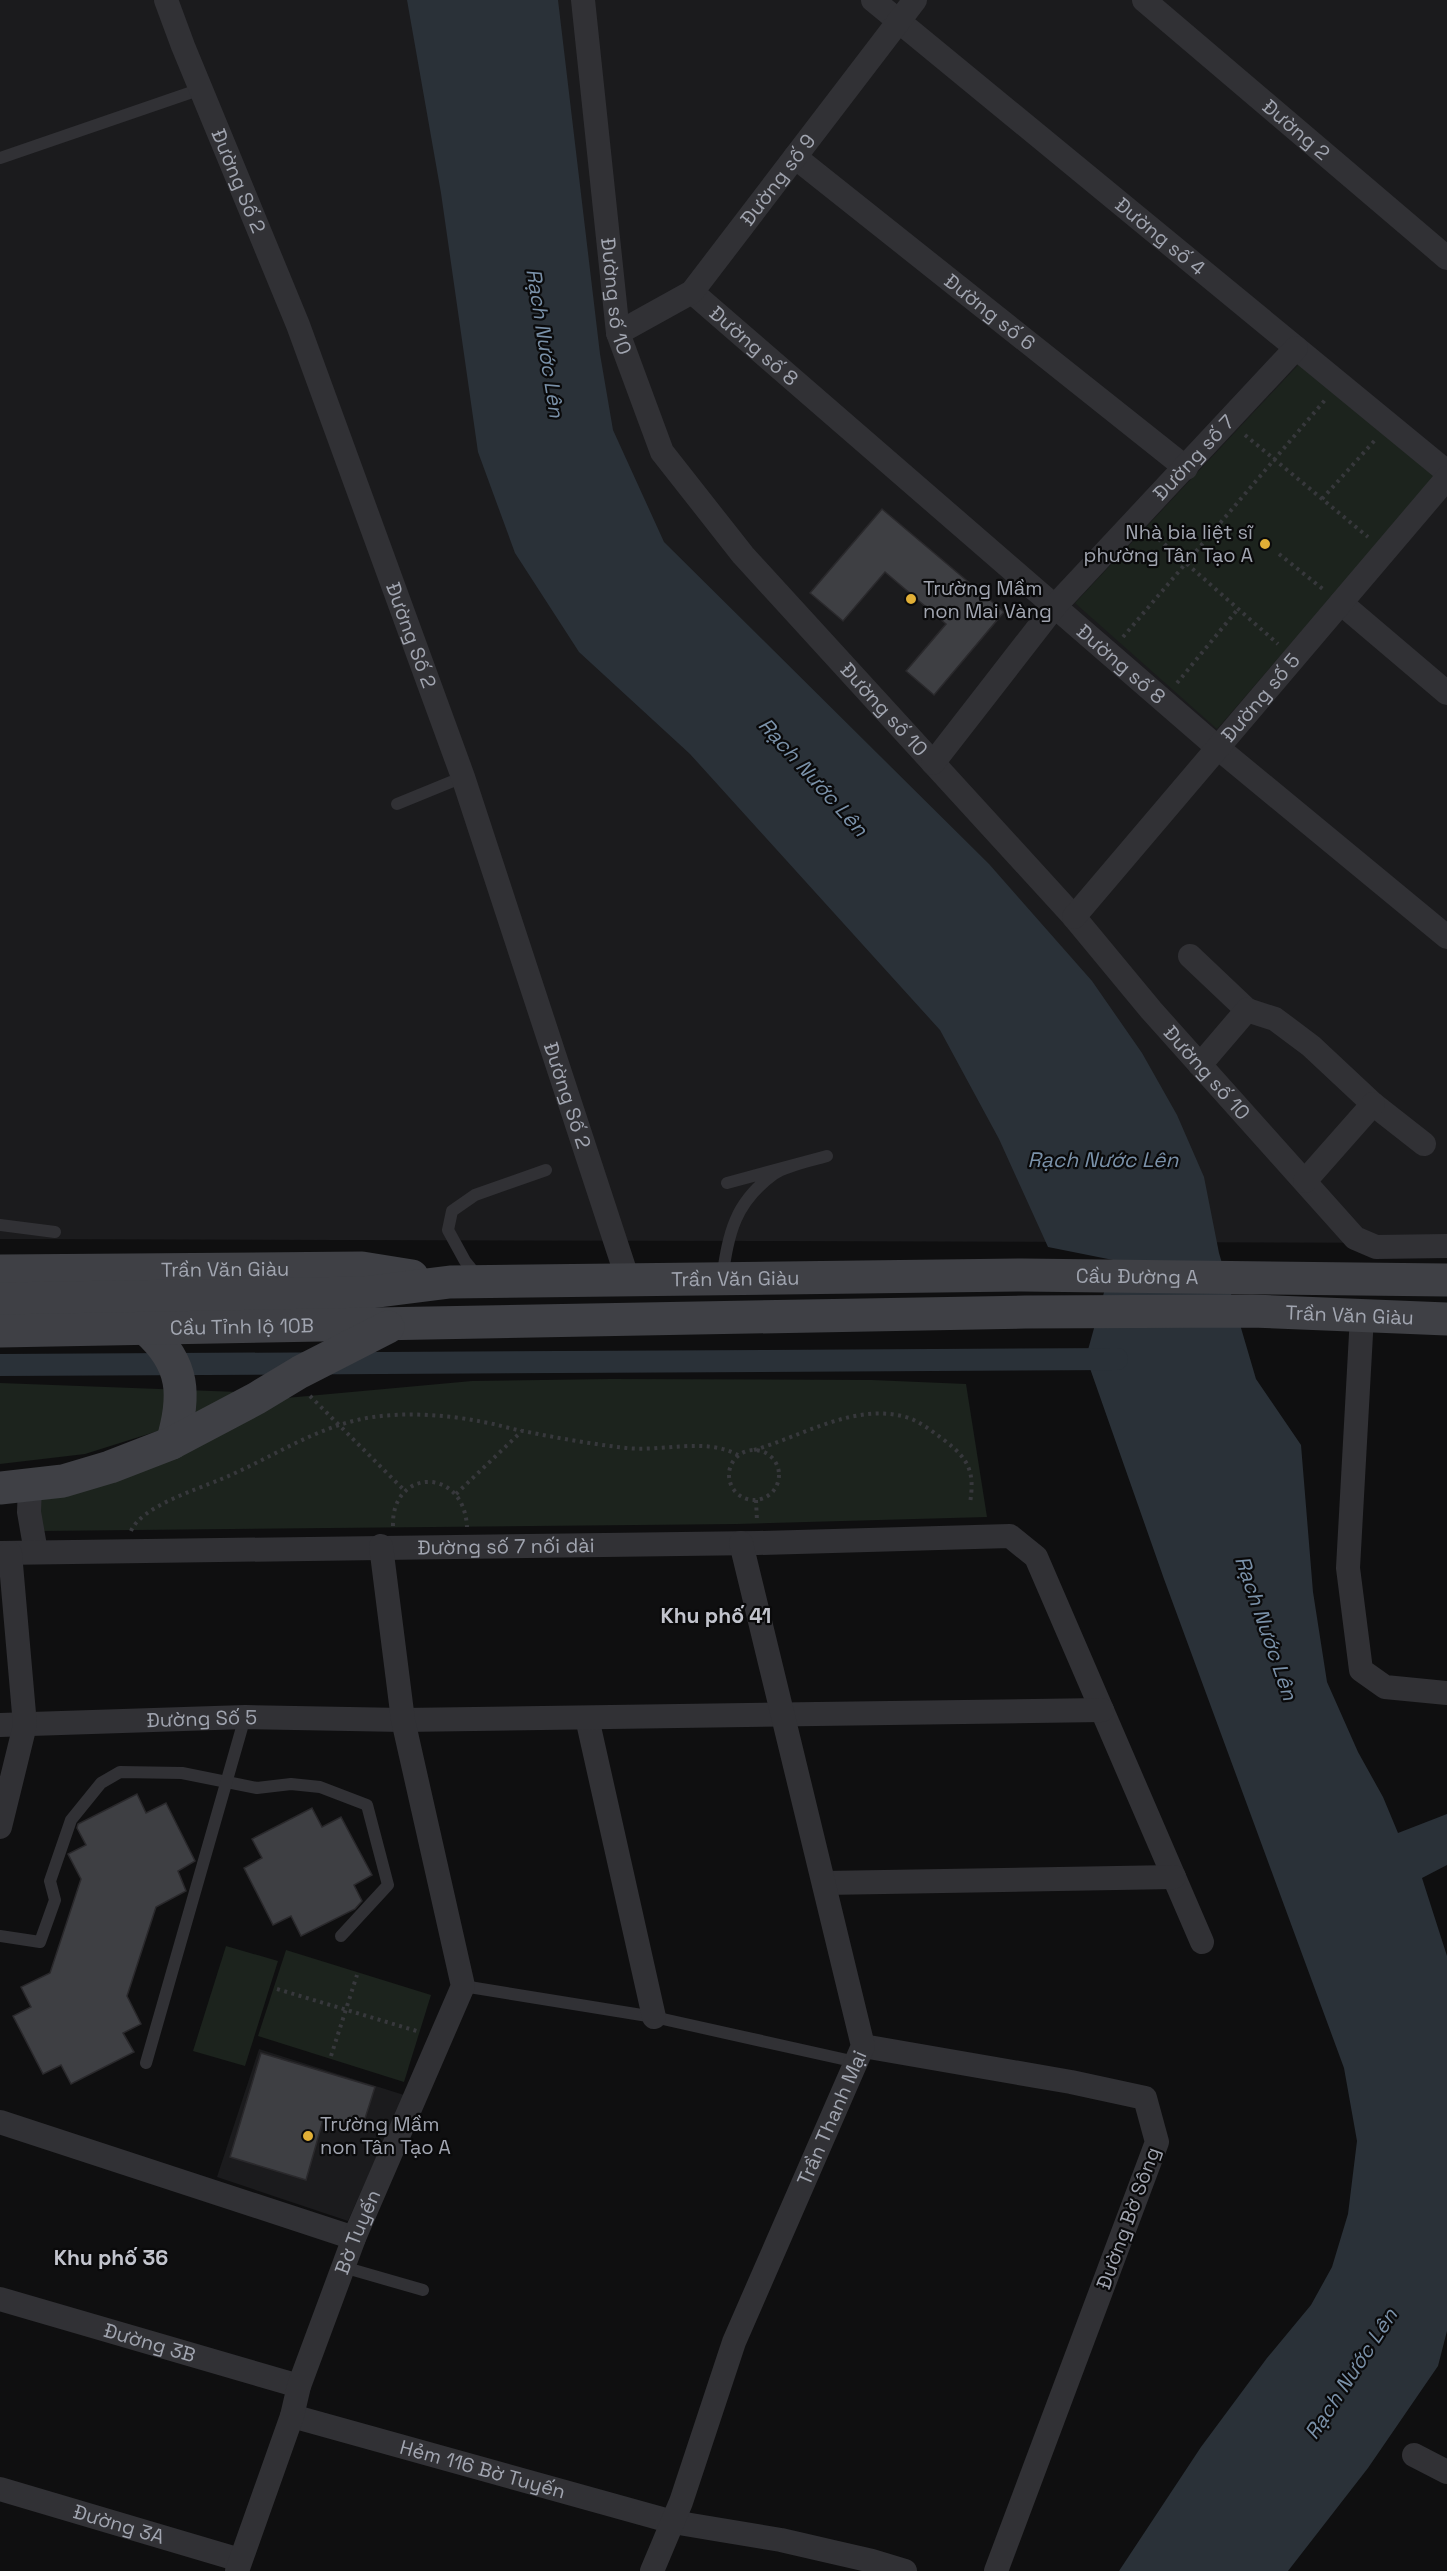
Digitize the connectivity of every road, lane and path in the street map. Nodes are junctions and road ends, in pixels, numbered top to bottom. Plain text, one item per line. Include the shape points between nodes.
1 (166, 0) edge
2 (583, 0) edge
3 (873, 0) edge
4 (915, 0) edge
5 (1144, 0) edge
6 (899, 21) junction
7 (201, 89) junction
8 (795, 157) junction
9 (0, 158) edge
10 (1447, 258) edge
11 (692, 292) junction
12 (618, 333) junction
13 (1296, 348) junction
14 (1339, 383) junction
15 (1228, 422) junction
16 (1389, 424) junction
17 (1274, 459) junction
18 (1186, 468) junction
19 (1447, 472) edge
20 (1447, 478) edge
21 (1322, 499) junction
22 (1136, 520) junction
23 (1385, 551) junction
24 (1280, 554) dead end
25 (1186, 564) junction
26 (1341, 603) junction
27 (1055, 606) junction
28 (1238, 609) junction
29 (1109, 653) junction
30 (1294, 659) junction
31 (1447, 693) edge
32 (1163, 700) junction
33 (1218, 748) junction
34 (933, 763) junction
35 (463, 777) junction
36 (397, 804) dead end
37 (1074, 917) junction
38 (1447, 937) edge
39 (1190, 956) dead end
40 (1247, 1010) junction
41 (1200, 1065) junction
42 (1373, 1104) junction
43 (1424, 1144) dead end
44 (546, 1170) dead end
45 (1305, 1181) junction
46 (727, 1183) dead end
47 (0, 1225) edge
48 (55, 1232) dead end
49 (1447, 1247) edge
50 (0, 1271) edge
51 (1022, 1275) joint
52 (1255, 1278) joint
53 (722, 1279) junction
54 (628, 1280) junction
55 (1433, 1280) edge
56 (466, 1282) junction
57 (408, 1287) joint
58 (0, 1299) edge
59 (1252, 1311) joint
60 (1025, 1312) joint
61 (1362, 1316) junction
62 (1447, 1319) edge
63 (483, 1321) joint
64 (394, 1324) junction
65 (147, 1330) junction
66 (0, 1331) edge
67 (290, 1378) junction
68 (340, 1425) junction
69 (522, 1431) junction
70 (180, 1435) junction
71 (754, 1450) junction
72 (738, 1455) junction
73 (15, 1486) edge
74 (405, 1491) junction
75 (456, 1494) junction
76 (970, 1503) dead end
77 (741, 1543) junction
78 (387, 1546) junction
79 (467, 1546) junction
80 (128, 1550) junction
81 (36, 1552) junction
82 (5, 1553) edge
83 (1447, 1693) edge
84 (1102, 1710) junction
85 (783, 1714) junction
86 (245, 1717) junction
87 (586, 1718) junction
88 (403, 1720) junction
89 (0, 1725) edge
90 (25, 1725) junction
91 (227, 1782) junction
92 (0, 1827) edge
93 (1174, 1877) junction
94 (824, 1883) junction
95 (0, 1936) edge
96 (341, 1936) dead end
97 (1202, 1942) dead end
98 (357, 1975) dead end
99 (463, 1986) junction
100 (277, 1989) dead end
101 (346, 2010) junction
102 (654, 2017) junction
103 (440, 2038) junction
104 (860, 2054) junction
105 (331, 2056) dead end
106 (146, 2063) dead end
107 (0, 2122) edge
108 (354, 2238) junction
109 (343, 2267) junction
110 (423, 2290) dead end
111 (0, 2299) edge
112 (299, 2386) junction
113 (292, 2416) junction
114 (1414, 2455) dead end
115 (1447, 2472) edge
116 (0, 2489) edge
117 (673, 2522) junction
118 (238, 2566) edge
119 (870, 2566) edge
120 (652, 2571) edge
121 (905, 2571) edge
122 (996, 2571) edge

1 - 7 street, Đường Số 2
2 - 12 street, Đường số 10
3 - 6 street, Đường số 4
4 - 6 street, Đường số 9
5 - 10 street, Đường 2
6 - 8 street, Đường số 9
6 - 13 street, Đường số 4
7 - 9 lane
7 - 35 street, Đường Số 2 via 298,325
8 - 11 street, Đường số 9
8 - 18 street, Đường số 6
11 - 12 street, Đường số 9
11 - 27 street, Đường số 8
12 - 34 street, Đường số 10 via 662,452 743,555
13 - 14 street, Đường số 4
13 - 15 street, Đường số 7
14 - 16 street, Đường số 4
14 - 17 path
15 - 17 path
15 - 18 street, Đường số 7
16 - 19 street, Đường số 4
16 - 21 path
17 - 21 path
17 - 25 path
18 - 22 street, Đường số 7
20 - 23 street, Đường số 5
21 - 23 path
22 - 25 path
22 - 27 street, Đường số 7
23 - 26 street, Đường số 5
24 - 26 path
25 - 28 path
25 - 29 path
26 - 30 street, Đường số 5
26 - 31 street
27 - 29 street, Đường số 8
27 - 34 street, Đường số 7
28 - 30 path
28 - 32 path
29 - 32 street, Đường số 8
30 - 33 street, Đường số 5
32 - 33 street, Đường số 8
33 - 37 street, Đường số 5
33 - 38 street, Đường số 8
34 - 37 street, Đường số 10
35 - 36 lane
35 - 54 street, Đường Số 2
37 - 41 street, Đường số 10
39 - 40 street
40 - 41 street
40 - 42 street via 1275,1020 1311,1046
41 - 45 street, Đường số 10
42 - 43 street
42 - 45 street
44 - 56 lane via 475,1195 452,1211 448,1230 465,1261
45 - 49 street, Đường số 10 via 1355,1238 1376,1247
46 - 53 lane via 827,1155 775,1173 743,1203 728,1235
47 - 48 lane
49 - 55 street
50 - 56 main road, Trần Văn Giàu via 362,1268
51 - 52 main road, Cầu Đường A
51 - 53 main road, Trần Văn Giàu
52 - 55 main road, Trần Văn Giàu
53 - 54 main road, Trần Văn Giàu
54 - 56 main road, Trần Văn Giàu
56 - 57 main road, Trần Văn Giàu
57 - 58 main road, Cầu Tỉnh lộ 10B via 363,1293
59 - 60 main road, Cầu Đường A
59 - 61 main road, Trần Văn Giàu
60 - 63 main road, Trần Văn Giàu
61 - 62 main road, Trần Văn Giàu
61 - 83 street via 1348,1568 1361,1670 1385,1687
63 - 64 main road, Cầu Tỉnh lộ 10B
64 - 65 main road, Cầu Tỉnh lộ 10B
64 - 67 main road
65 - 66 main road, Cầu Tỉnh lộ 10B
65 - 70 main road via 164,1345 179,1380
67 - 68 path
67 - 70 main road
68 - 69 path via 382,1416 439,1416
68 - 74 path
68 - 80 path via 154,1509 135,1522
69 - 72 path via 629,1449 709,1446
69 - 75 path
70 - 73 main road via 110,1467 63,1481
71 - 72 path
71 - 72 path via 769,1455 778,1469 778,1485 760,1500 744,1498 731,1487 729,1470
71 - 76 path via 863,1414 910,1419 957,1450 971,1470 974,1483
73 - 81 street via 29,1512
74 - 75 path via 428,1482
74 - 78 path via 393,1513
75 - 79 path via 464,1507
77 - 79 street, Đường số 7 nối dài
77 - 84 street, Đường số 7 nối dài via 1010,1536 1036,1557
77 - 85 street, Trần Thanh Mại
78 - 79 street, Đường số 7 nối dài
78 - 80 street, Đường số 7 nối dài
78 - 88 street
80 - 81 street, Đường số 7 nối dài
81 - 82 street, Đường số 7 nối dài
82 - 90 street
84 - 85 street, Đường Số 5
84 - 93 street
85 - 87 street, Đường Số 5
85 - 94 street, Trần Thanh Mại
86 - 88 street, Đường Số 5
86 - 90 street, Đường Số 5
86 - 91 lane
87 - 88 street, Đường Số 5
87 - 102 street
88 - 99 street
89 - 90 street, Đường Số 5
90 - 92 street
91 - 95 lane via 182,1773 120,1772 101,1783 71,1820 50,1881 56,1900 40,1942
91 - 96 lane via 257,1788 291,1784 320,1787 367,1805 388,1885
91 - 106 lane
93 - 94 street
93 - 97 street
94 - 104 street, Trần Thanh Mại
98 - 101 path
99 - 102 lane
99 - 103 street, Bờ Tuyến
100 - 101 path
101 - 103 path
101 - 105 path
102 - 104 lane
103 - 108 street, Bờ Tuyến
104 - 117 street, Trần Thanh Mại via 734,2342
104 - 122 street, Đường Bờ Sông via 1071,2082 1145,2098 1157,2142
107 - 108 street
108 - 109 street, Bờ Tuyến
109 - 110 lane
109 - 112 street, Bờ Tuyến
111 - 112 street, Đường 3B
112 - 113 street, Bờ Tuyến
113 - 117 street, Hẻm 116 Bờ Tuyến
113 - 118 street, Bờ Tuyến
114 - 115 street
116 - 118 street, Đường 3A
117 - 119 street, Hẻm 116 Bờ Tuyến via 781,2540
117 - 120 street, Trần Thanh Mại
119 - 121 street, Hẻm 116 Bờ Tuyến

